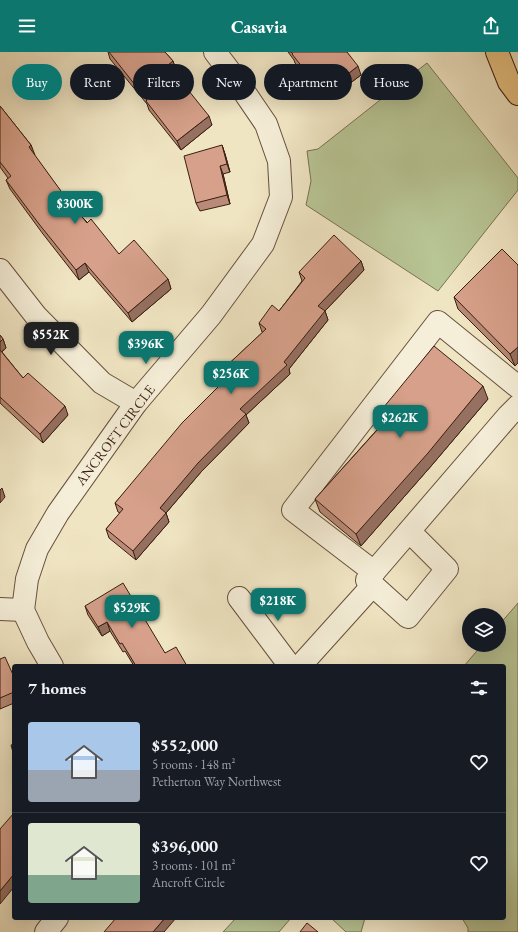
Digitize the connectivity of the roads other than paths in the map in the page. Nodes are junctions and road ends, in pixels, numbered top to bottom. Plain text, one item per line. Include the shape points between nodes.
1 (215, 52) edge
2 (499, 52) edge
3 (518, 64) edge
4 (518, 94) edge
5 (0, 270) edge
6 (518, 387) edge
7 (136, 403) junction
8 (515, 416) edge
9 (408, 531) junction
10 (373, 579) junction
11 (239, 598) dead end
12 (0, 609) edge
13 (24, 610) junction
14 (51, 664) edge
15 (288, 664) edge
16 (302, 664) edge
17 (55, 920) edge
18 (46, 932) edge

1 - 7 street, ANCROFT CIRCLE via 266,124 279,161 281,197 263,244 211,315
2 - 3 main road
2 - 4 main road via 509,82
5 - 7 street via 36,316 102,383
6 - 10 street via 438,322 293,510
7 - 13 street, ANCROFT CIRCLE via 58,513 37,549 27,579
8 - 9 street
9 - 10 street
9 - 10 street via 447,569 408,617
10 - 16 street
11 - 15 street
12 - 13 street
13 - 14 street, ANCROFT CIRCLE
17 - 18 street

